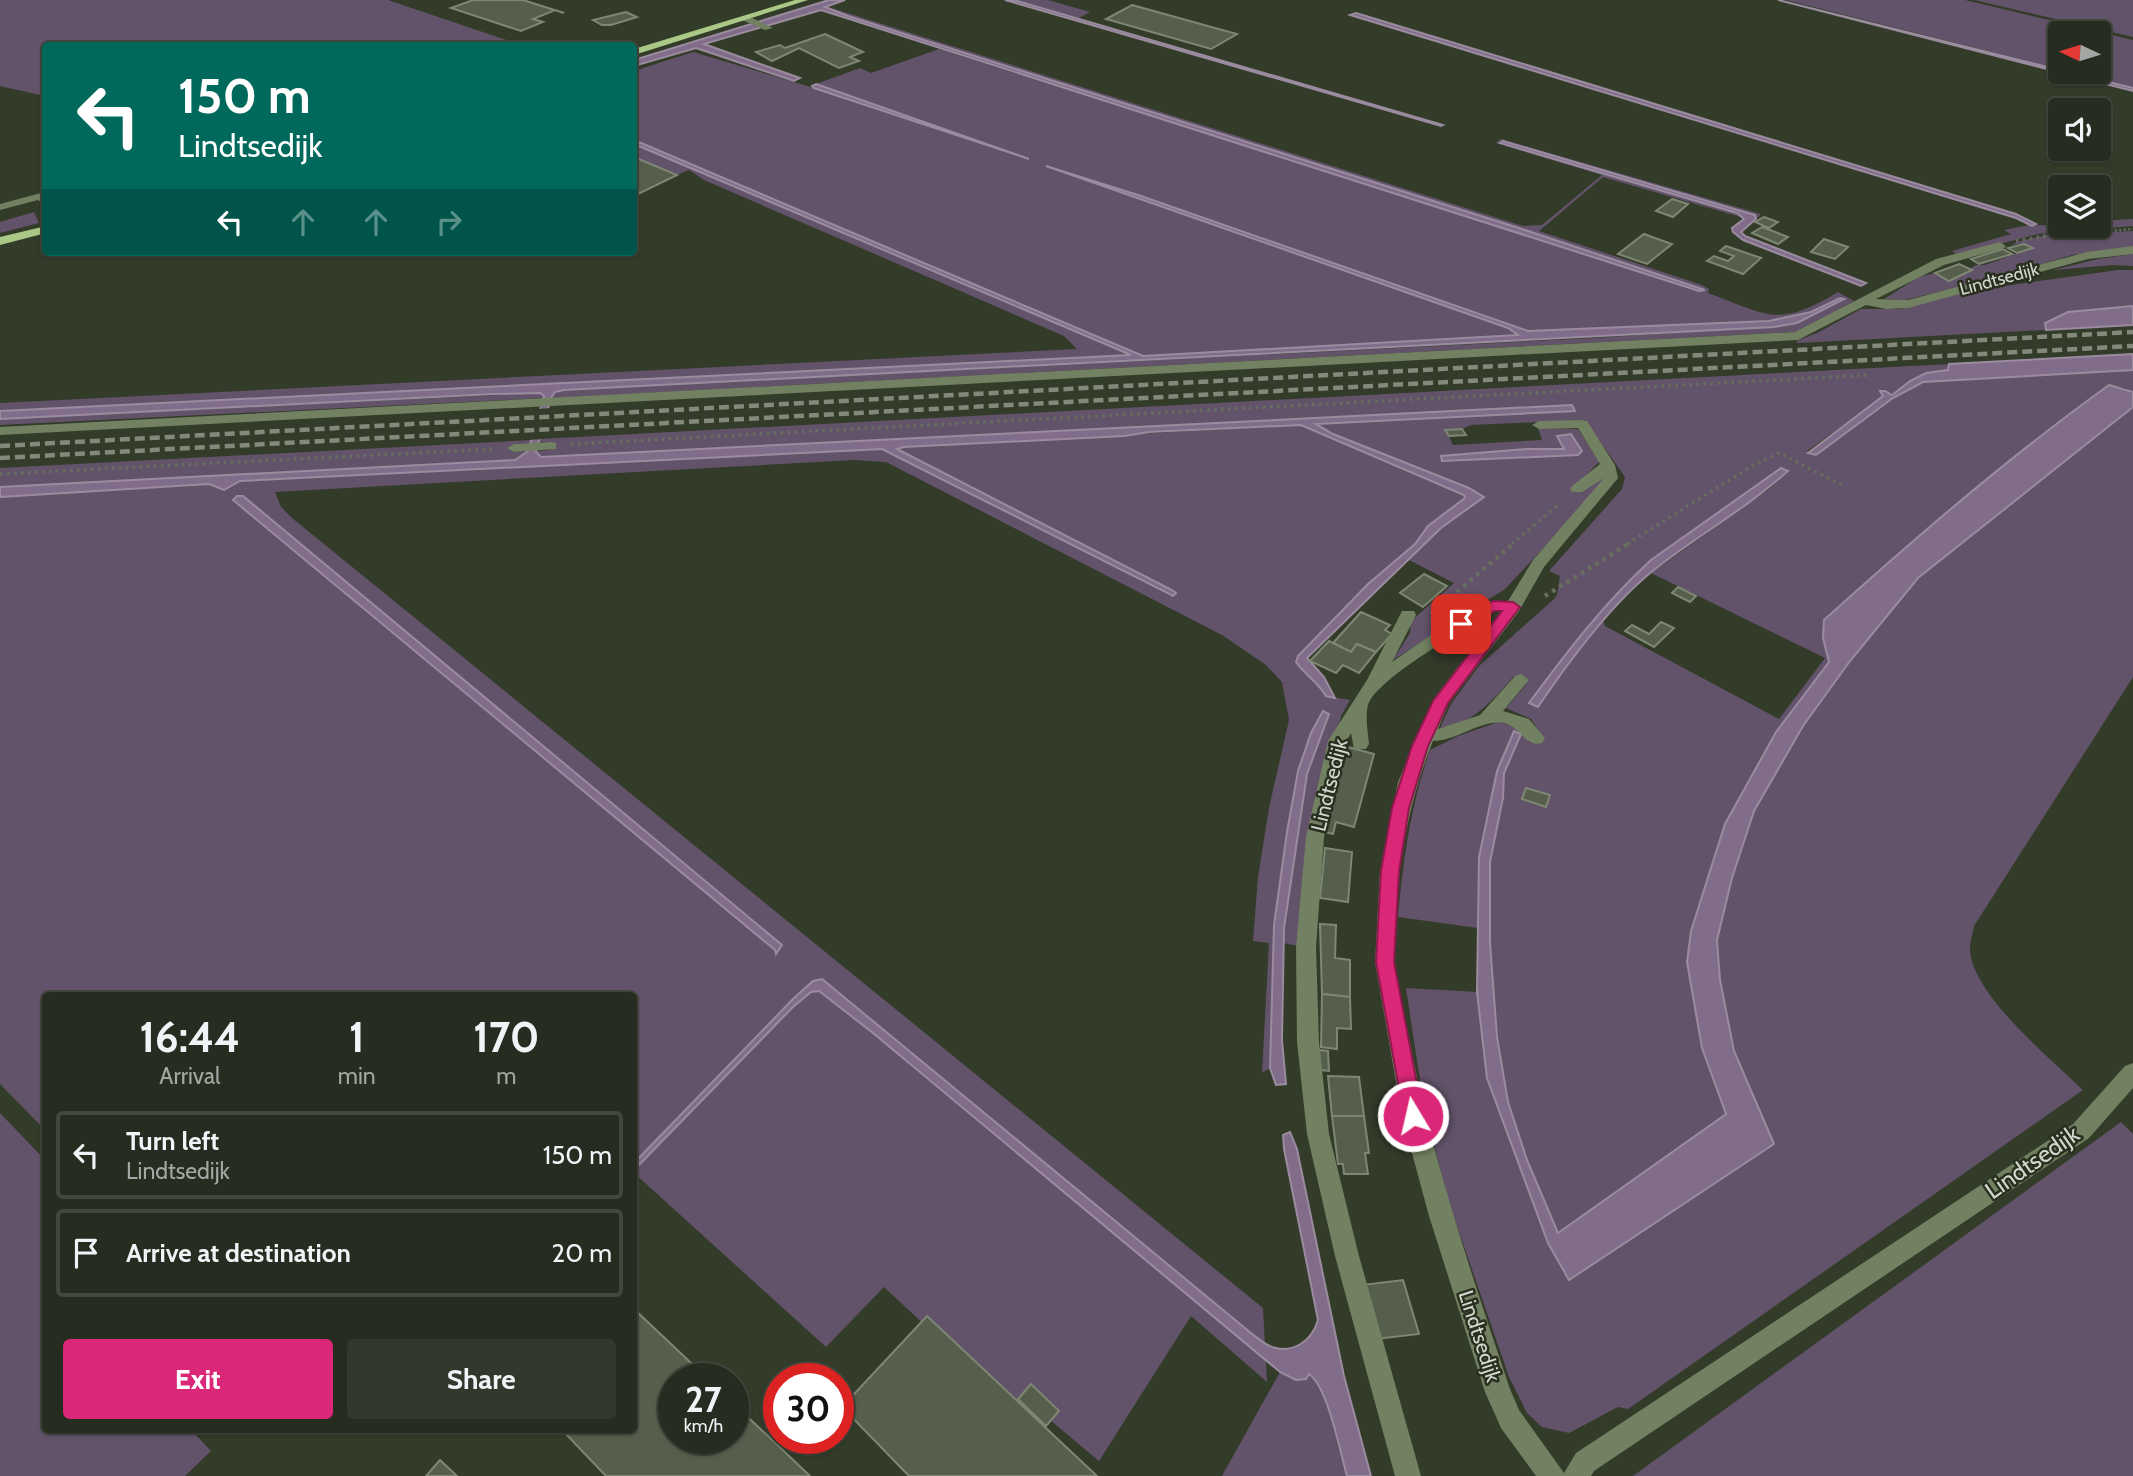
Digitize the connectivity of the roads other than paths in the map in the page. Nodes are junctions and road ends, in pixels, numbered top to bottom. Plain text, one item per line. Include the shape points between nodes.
1 (804, 0) edge
2 (637, 51) edge
3 (42, 199) edge
4 (0, 207) edge
5 (42, 230) edge
6 (0, 242) edge
7 (2000, 246) road end
8 (2133, 250) edge
9 (1865, 301) junction
10 (1539, 425) dead end
11 (0, 431) edge
12 (551, 446) road end
13 (514, 448) road end
14 (1608, 465) junction
15 (1577, 489) road end
16 (1513, 607) junction
17 (1407, 624) road end
18 (1521, 680) dead end
19 (1373, 684) junction
20 (1359, 704) junction
21 (1487, 717) junction
22 (1425, 735) junction
23 (1536, 738) dead end
24 (1360, 744) dead end
25 (2133, 1073) edge
26 (1408, 1476) edge
27 (1552, 1476) edge
28 (1576, 1476) edge

1 - 2 main road via 758,24
3 - 4 street
5 - 6 main road
7 - 9 street via 1940,262
8 - 9 street, Lindtsedijk via 2074,259 1908,304
9 - 11 street via 1798,336
10 - 14 street via 1581,424
12 - 13 street
14 - 15 street
14 - 16 street via 1608,484 1538,564
16 - 19 street, Lindtsedijk via 1493,606
16 - 22 street, Lindtsedijk via 1456,679
17 - 19 street
18 - 21 street
19 - 20 street, Lindtsedijk
20 - 24 street
20 - 26 street, Lindtsedijk via 1337,741 1315,836 1306,947 1308,1042 1318,1134
21 - 22 street via 1439,736
21 - 23 street via 1516,720
22 - 27 street, Lindtsedijk via 1407,782 1395,838 1385,962 1413,1116 1453,1254 1510,1419
25 - 28 street, Lindtsedijk via 2081,1130 1585,1462

